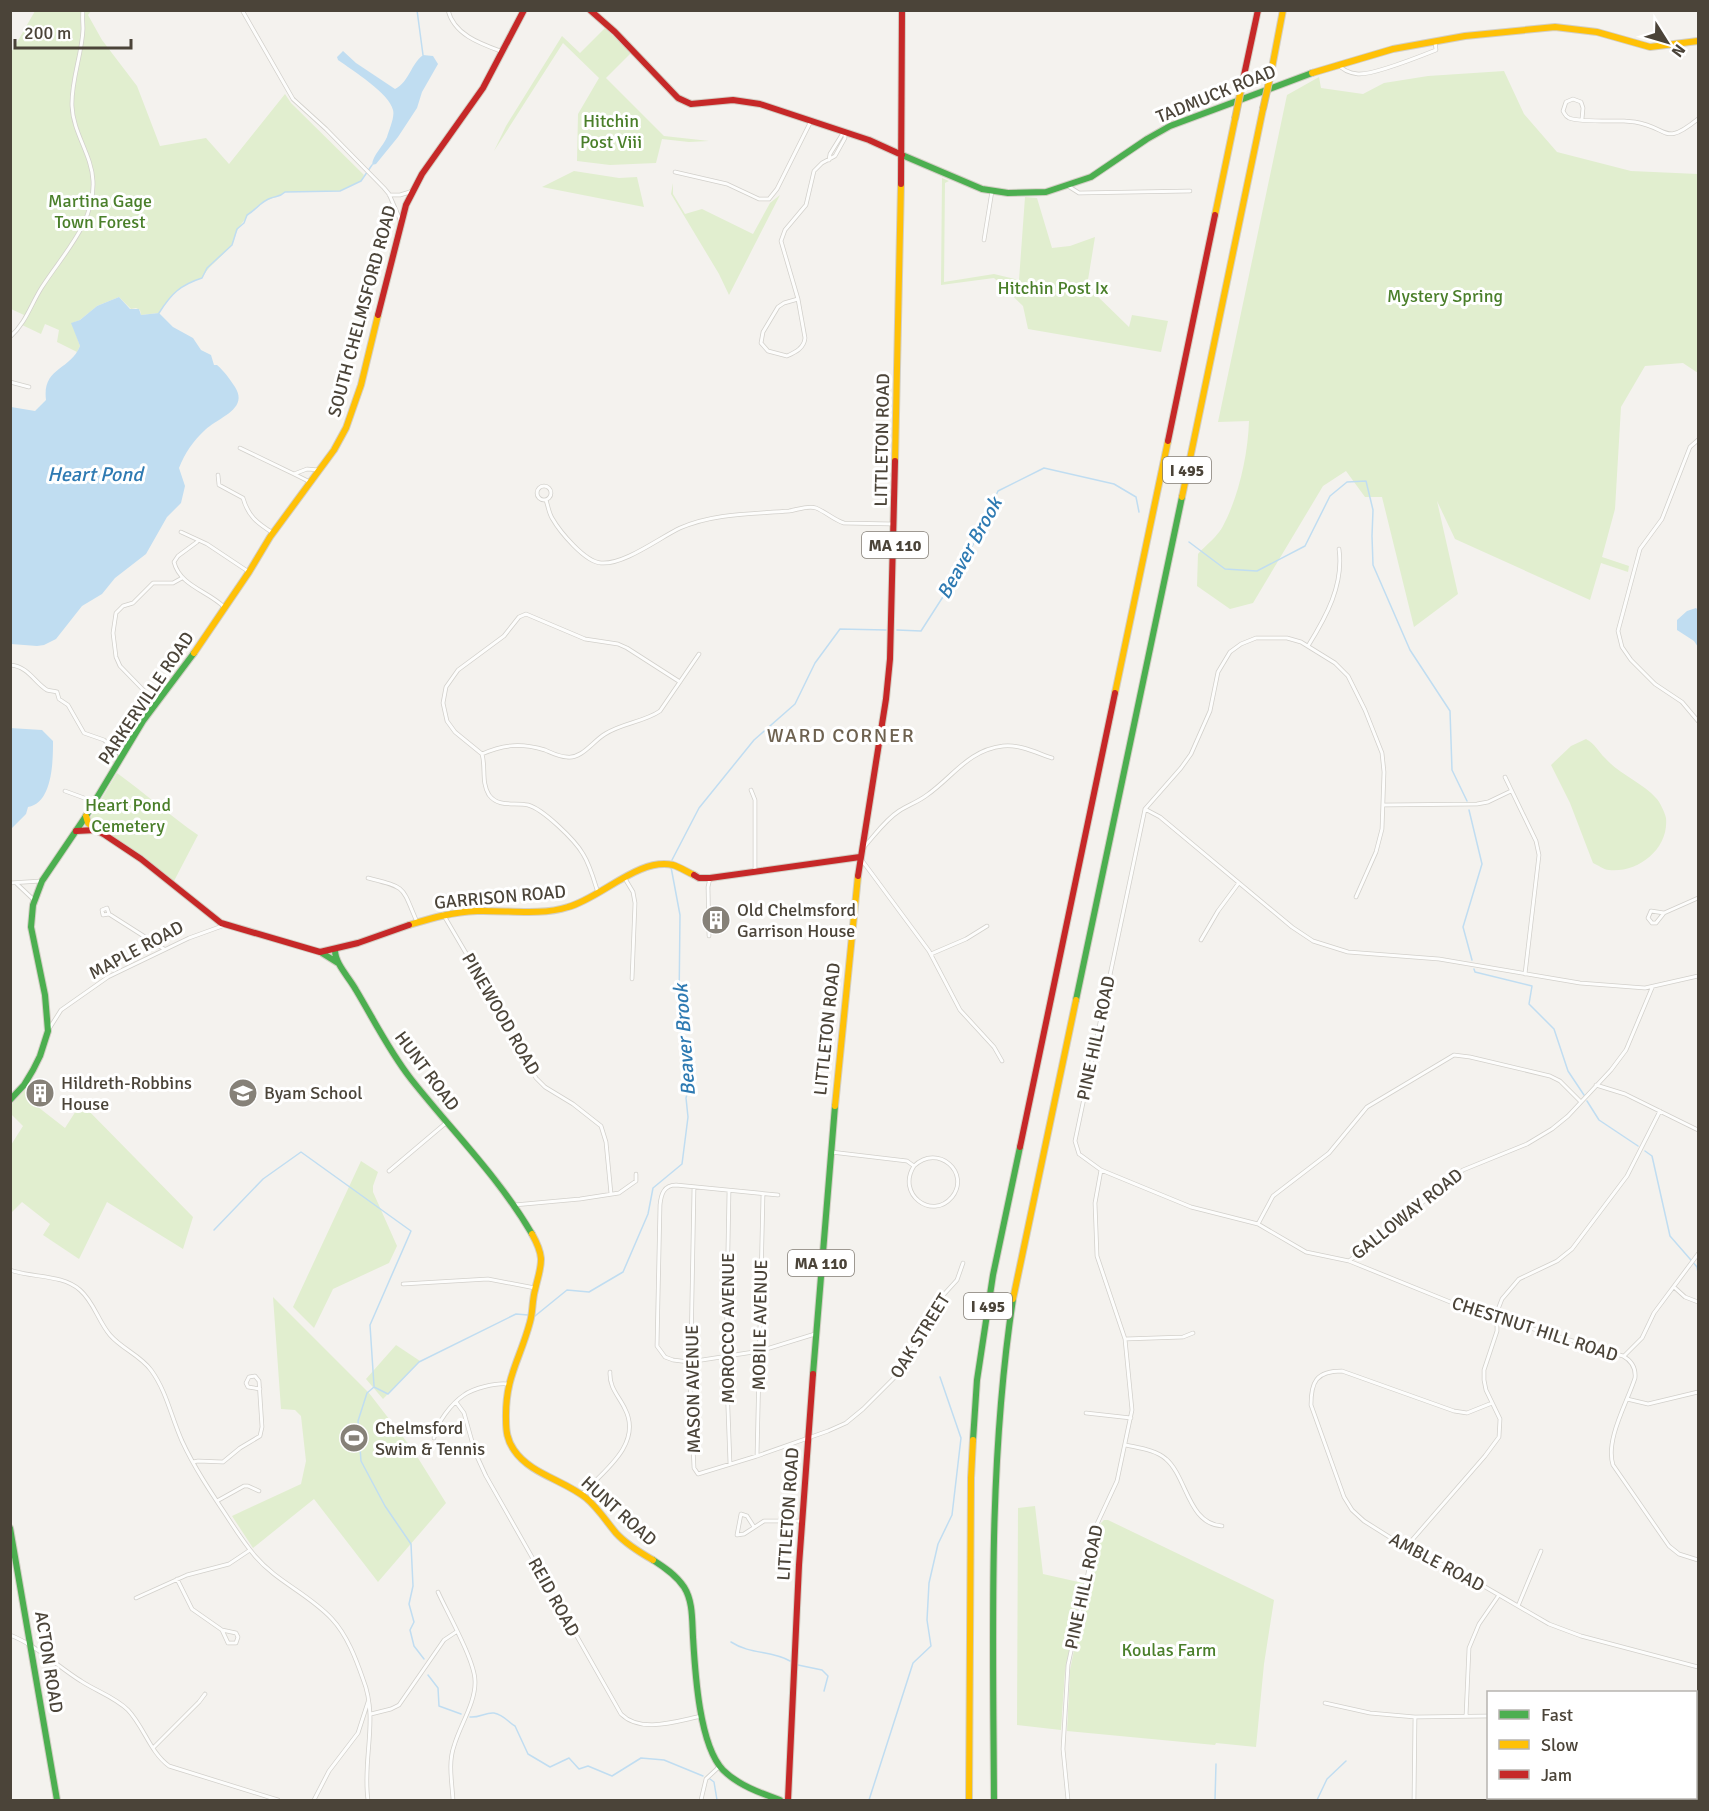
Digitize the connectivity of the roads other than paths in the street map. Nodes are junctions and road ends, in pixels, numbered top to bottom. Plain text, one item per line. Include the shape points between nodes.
1 (83, 10) edge
2 (242, 10) edge
3 (448, 10) edge
4 (524, 10) edge
5 (590, 10) edge
6 (902, 10) edge
7 (1258, 10) edge
8 (1283, 10) edge
9 (1436, 41) junction
10 (1698, 41) edge
11 (503, 52) junction
12 (1338, 64) junction
13 (1582, 119) junction
14 (1698, 119) edge
15 (812, 121) junction
16 (845, 131) junction
17 (903, 155) junction
18 (675, 172) dead end
19 (1068, 186) junction
20 (412, 191) junction
21 (992, 191) junction
22 (1190, 191) dead end
23 (389, 195) junction
24 (401, 223) junction
25 (984, 240) dead end
26 (798, 299) junction
27 (10, 337) edge
28 (10, 382) edge
29 (29, 387) dead end
30 (1698, 440) edge
31 (240, 448) dead end
32 (321, 467) junction
33 (294, 474) junction
34 (218, 475) dead end
35 (310, 482) junction
36 (546, 501) junction
37 (895, 524) junction
38 (181, 532) dead end
39 (273, 533) junction
40 (197, 542) dead end
41 (1339, 549) dead end
42 (249, 572) junction
43 (182, 578) junction
44 (225, 609) junction
45 (1308, 646) junction
46 (699, 654) dead end
47 (10, 665) edge
48 (680, 682) junction
49 (156, 703) junction
50 (1698, 721) edge
51 (482, 754) junction
52 (122, 756) junction
53 (1052, 758) dead end
54 (1505, 777) dead end
55 (751, 790) dead end
56 (1511, 790) junction
57 (64, 791) dead end
58 (95, 802) junction
59 (1384, 805) junction
60 (1145, 809) junction
61 (86, 816) junction
62 (96, 830) junction
63 (76, 831) junction
64 (860, 854) junction
65 (755, 871) junction
66 (624, 877) junction
67 (368, 878) dead end
68 (710, 878) junction
69 (42, 881) junction
70 (10, 884) edge
71 (17, 884) junction
72 (1239, 884) junction
73 (598, 892) junction
74 (1356, 897) dead end
75 (1698, 898) edge
76 (35, 901) junction
77 (1664, 913) junction
78 (109, 914) dead end
79 (443, 914) junction
80 (417, 922) junction
81 (225, 925) junction
82 (987, 926) dead end
83 (709, 936) dead end
84 (1201, 940) dead end
85 (164, 949) junction
86 (335, 950) junction
87 (320, 952) junction
88 (931, 954) junction
89 (339, 964) junction
90 (1526, 974) junction
91 (1698, 976) edge
92 (632, 979) dead end
93 (1652, 988) junction
94 (48, 1032) junction
95 (1002, 1061) dead end
96 (1596, 1085) junction
97 (10, 1100) edge
98 (1581, 1102) junction
99 (1660, 1111) junction
100 (447, 1122) junction
101 (1698, 1130) edge
102 (831, 1152) junction
103 (914, 1166) junction
104 (1101, 1170) junction
105 (389, 1171) dead end
106 (636, 1174) dead end
107 (694, 1187) junction
108 (729, 1191) junction
109 (611, 1194) junction
110 (763, 1194) junction
111 (777, 1195) dead end
112 (514, 1204) junction
113 (1258, 1224) junction
114 (1698, 1254) edge
115 (1349, 1262) junction
116 (963, 1263) dead end
117 (10, 1270) edge
118 (403, 1284) dead end
119 (1674, 1287) junction
120 (535, 1288) junction
121 (1698, 1302) edge
122 (1497, 1318) junction
123 (1193, 1333) dead end
124 (815, 1334) junction
125 (1125, 1339) junction
126 (760, 1350) junction
127 (726, 1356) junction
128 (1623, 1356) junction
129 (689, 1362) junction
130 (610, 1372) dead end
131 (507, 1384) junction
132 (260, 1389) junction
133 (1698, 1392) edge
134 (1627, 1399) junction
135 (456, 1402) junction
136 (1492, 1403) junction
137 (1086, 1413) dead end
138 (1131, 1418) junction
139 (434, 1438) dead end
140 (808, 1438) junction
141 (1126, 1445) junction
142 (757, 1456) junction
143 (193, 1463) junction
144 (730, 1464) junction
145 (259, 1491) dead end
146 (582, 1494) junction
147 (217, 1502) junction
148 (802, 1521) junction
149 (1222, 1526) dead end
150 (754, 1527) junction
151 (10, 1528) edge
152 (1406, 1547) junction
153 (12, 1549) edge
154 (249, 1550) junction
155 (1541, 1551) dead end
156 (1698, 1560) edge
157 (177, 1579) junction
158 (438, 1592) dead end
159 (1499, 1595) junction
160 (136, 1598) dead end
161 (1518, 1605) junction
162 (222, 1630) junction
163 (456, 1632) junction
164 (10, 1635) edge
165 (31, 1646) junction
166 (1698, 1667) edge
167 (206, 1694) dead end
168 (369, 1700) junction
169 (1325, 1703) dead end
170 (371, 1713) junction
171 (702, 1716) junction
172 (1466, 1716) junction
173 (1487, 1716) edge
174 (1415, 1717) junction
175 (153, 1748) junction
176 (720, 1766) junction
177 (57, 1800) edge
178 (278, 1800) edge
179 (314, 1800) edge
180 (368, 1800) edge
181 (453, 1800) edge
182 (701, 1800) edge
183 (780, 1800) edge
184 (788, 1800) edge
185 (969, 1800) edge
186 (994, 1800) edge
187 (1068, 1800) edge
188 (1414, 1800) edge

1 - 27 street via 72,108 90,164 93,192 75,242 42,287 23,325
2 - 23 street via 293,99
3 - 11 street via 461,32
4 - 11 main road, SOUTH CHELMSFORD ROAD
5 - 15 main road, TADMUCK ROAD via 685,102 752,102
6 - 17 main road, LITTLETON ROAD / MA 110
7 - 185 main road, I 495, bridge via 993,1275 977,1380 971,1478
8 - 186 main road, I 495, bridge via 1012,1309 996,1464
9 - 10 main road, TADMUCK ROAD via 1555,27 1598,32 1650,46
9 - 12 main road, TADMUCK ROAD
9 - 12 street via 1436,50 1360,74 1342,70
11 - 20 main road, SOUTH CHELMSFORD ROAD
12 - 19 main road, TADMUCK ROAD via 1170,126 1106,169
13 - 13 street via 1567,117 1563,111 1566,102 1581,102
13 - 14 street via 1641,123 1673,135
15 - 16 main road, TADMUCK ROAD
15 - 18 street via 769,199 759,200 727,184
16 - 17 main road, TADMUCK ROAD
16 - 26 street via 836,155 814,171 806,205 781,238
17 - 21 main road, TADMUCK ROAD
17 - 37 main road, LITTLETON ROAD / MA 110
19 - 21 main road, TADMUCK ROAD via 1046,192
19 - 22 street via 1079,193
20 - 23 street
20 - 24 main road, SOUTH CHELMSFORD ROAD
21 - 25 street
23 - 24 street
24 - 32 main road, SOUTH CHELMSFORD ROAD via 354,407 346,428
26 - 26 street via 780,305 763,332 761,343 768,351 785,356 802,347 805,338
28 - 29 street
30 - 50 street via 1690,447 1662,519 1640,549 1618,630 1622,647 1631,660 1655,684 1682,702
31 - 33 street
32 - 33 street
32 - 35 main road, PARKERVILLE ROAD
33 - 35 street
34 - 39 street via 219,485 243,498 246,510 256,522
35 - 39 main road, PARKERVILLE ROAD
36 - 36 street via 551,490 545,486 537,491 537,496
36 - 37 street via 554,522 586,558 600,563 613,562 681,528 717,517 808,507 844,523
37 - 64 main road, LITTLETON ROAD / MA 110 via 890,670
38 - 42 street
39 - 42 main road, PARKERVILLE ROAD
40 - 43 street via 174,562
41 - 45 street via 1340,572 1332,602
42 - 44 main road, PARKERVILLE ROAD
43 - 44 street
43 - 49 street via 173,583 153,583 116,613 116,657
44 - 49 main road, PARKERVILLE ROAD
45 - 59 street via 1341,669 1354,688 1382,753
45 - 60 street via 1290,639 1263,638 1233,650 1220,668 1210,711 1191,754
46 - 48 street
47 - 52 street via 57,692 58,699 68,705 84,733 104,740
48 - 51 street via 653,715 613,729 575,756 568,758 516,745
48 - 51 street via 618,644 585,639 523,614 504,636 458,670 446,687 443,703 447,721
49 - 52 main road, PARKERVILLE ROAD
51 - 73 street via 483,779 491,797 497,802 537,809 557,826 584,854
52 - 58 main road, PARKERVILLE ROAD
53 - 64 street via 1020,747 1002,746 980,753 959,765 927,795 892,816
54 - 56 street
55 - 65 street via 755,800
56 - 59 street via 1488,802 1471,805
56 - 90 street via 1539,855
57 - 58 street
58 - 61 main road, PARKERVILLE ROAD
59 - 74 street via 1381,836
60 - 72 street
60 - 104 street, PINE HILL ROAD via 1075,1139 1079,1154
61 - 62 main road, GARRISON ROAD
61 - 63 main road, PARKERVILLE ROAD
62 - 63 main road
62 - 81 main road, GARRISON ROAD via 141,859
63 - 69 main road, PARKERVILLE ROAD
64 - 65 main road, GARRISON ROAD via 799,867
64 - 88 street
64 - 102 main road, LITTLETON ROAD / MA 110
65 - 68 main road, GARRISON ROAD
66 - 68 main road, GARRISON ROAD via 666,863 699,878
66 - 73 main road, GARRISON ROAD
66 - 92 street via 635,903
67 - 80 street via 398,886 406,893
68 - 83 street
69 - 71 street
69 - 76 main road, PARKERVILLE ROAD
70 - 71 street
71 - 76 street
72 - 84 street
72 - 90 street via 1297,931 1334,948 1447,960
73 - 79 main road, GARRISON ROAD via 558,910
75 - 77 street
76 - 94 main road, PARKERVILLE ROAD via 31,927
77 - 77 street via 1656,923 1648,918 1651,911
78 - 85 street
79 - 80 main road, GARRISON ROAD
79 - 109 street, PINEWOOD ROAD via 536,1078 601,1126
80 - 86 main road, GARRISON ROAD
81 - 85 street, MAPLE ROAD
81 - 87 main road, GARRISON ROAD
82 - 88 street
85 - 94 street, MAPLE ROAD via 108,977 65,1007
86 - 87 main road, GARRISON ROAD
86 - 89 main road, HUNT ROAD
87 - 89 main road, HUNT ROAD
88 - 95 street via 960,1010
89 - 100 main road, HUNT ROAD via 395,1059
90 - 93 street
91 - 93 street
93 - 96 street, GALLOWAY ROAD via 1634,1037 1620,1060
94 - 97 main road, MAPLE ROAD via 33,1070
96 - 98 street, GALLOWAY ROAD
96 - 99 street
98 - 113 street via 1551,1076 1454,1055 1367,1107 1329,1153 1273,1196
98 - 115 street, GALLOWAY ROAD via 1541,1137 1463,1170
99 - 101 street
99 - 122 street via 1627,1176 1590,1227 1562,1258 1512,1285 1499,1305
100 - 105 street
100 - 112 main road, HUNT ROAD
102 - 103 street via 899,1159
102 - 124 main road, LITTLETON ROAD / MA 110
103 - 103 street via 909,1186 918,1200 934,1206 950,1199 957,1182 948,1162 931,1157
104 - 113 street, GALLOWAY ROAD via 1191,1207
104 - 125 street, PINE HILL ROAD via 1095,1203 1097,1256
106 - 109 street via 636,1181
107 - 108 street
107 - 129 street, MASON AVENUE
107 - 129 street via 667,1187 660,1205 657,1346 668,1359
108 - 110 street
108 - 127 street, MOROCCO AVENUE
109 - 112 street
110 - 111 street
110 - 126 street, MOBILE AVENUE
112 - 120 main road, HUNT ROAD via 541,1256
113 - 115 street, GALLOWAY ROAD via 1306,1251
114 - 119 street
115 - 122 street, CHESTNUT HILL ROAD
116 - 140 street, OAK STREET via 957,1280 937,1302 895,1377 846,1423
117 - 143 street via 63,1281 82,1292 112,1338 153,1373
118 - 120 street via 488,1279
119 - 121 street
119 - 128 street via 1654,1313 1642,1338
120 - 131 main road, HUNT ROAD via 530,1324
122 - 128 street, CHESTNUT HILL ROAD
122 - 136 street via 1484,1370
123 - 125 street via 1183,1337
124 - 126 street
124 - 140 main road, LITTLETON ROAD / MA 110
125 - 138 street, PINE HILL ROAD
126 - 127 street
126 - 142 street, MOBILE AVENUE
127 - 129 street
127 - 144 street, MOROCCO AVENUE
128 - 134 street, CHESTNUT HILL ROAD via 1632,1363 1635,1373
129 - 144 street, MASON AVENUE via 694,1470 700,1474
130 - 146 street via 611,1386 629,1420 628,1440 618,1458
131 - 135 street via 470,1392
131 - 146 main road, HUNT ROAD via 506,1429 512,1446 537,1470
132 - 132 street via 248,1387 249,1377 257,1377
132 - 143 street via 260,1436 223,1462
133 - 134 street via 1648,1404
134 - 156 street, CHESTNUT HILL ROAD via 1612,1447 1613,1465 1671,1549
135 - 139 street via 439,1424
135 - 171 street, REID ROAD via 464,1413 486,1476 621,1714 637,1724
136 - 152 street via 1501,1425 1495,1444
136 - 152 street, AMBLE ROAD via 1467,1413 1342,1371 1317,1377 1311,1390 1311,1406 1344,1497 1364,1521
137 - 138 street
138 - 141 street, PINE HILL ROAD
140 - 142 street, MASON AVENUE
140 - 148 main road, LITTLETON ROAD / MA 110
141 - 149 street via 1166,1459 1200,1515 1210,1524
141 - 187 street, PINE HILL ROAD via 1115,1487 1097,1524 1068,1665 1063,1749
142 - 144 street, MASON AVENUE
143 - 147 street
145 - 147 street via 244,1486
146 - 171 main road, HUNT ROAD via 618,1536 686,1588
147 - 154 street
148 - 150 street via 764,1521
148 - 184 main road, LITTLETON ROAD / MA 110
150 - 150 street via 744,1534 737,1535 741,1515 747,1516
151 - 153 main road, ACTON ROAD
152 - 159 street, AMBLE ROAD
153 - 165 main road, ACTON ROAD
154 - 157 street via 224,1566
154 - 168 street via 274,1575 323,1610 339,1628 363,1677
155 - 161 street
157 - 160 street
157 - 162 street via 192,1609
158 - 163 street
159 - 161 street, AMBLE ROAD
159 - 172 street via 1479,1624 1469,1648
161 - 166 street, AMBLE ROAD via 1562,1630
162 - 162 street via 227,1643 237,1642 236,1633
163 - 170 street via 444,1640 399,1705
163 - 181 street via 471,1663 475,1684 453,1748
164 - 165 street
165 - 175 street via 118,1702
165 - 177 main road, ACTON ROAD
167 - 175 street
168 - 170 street
168 - 179 street via 358,1732 328,1771
169 - 174 street
170 - 180 street
171 - 176 main road, HUNT ROAD
172 - 173 street
172 - 174 street
174 - 188 street
175 - 178 street via 174,1768
176 - 182 street via 706,1779
176 - 183 main road, HUNT ROAD via 743,1784

